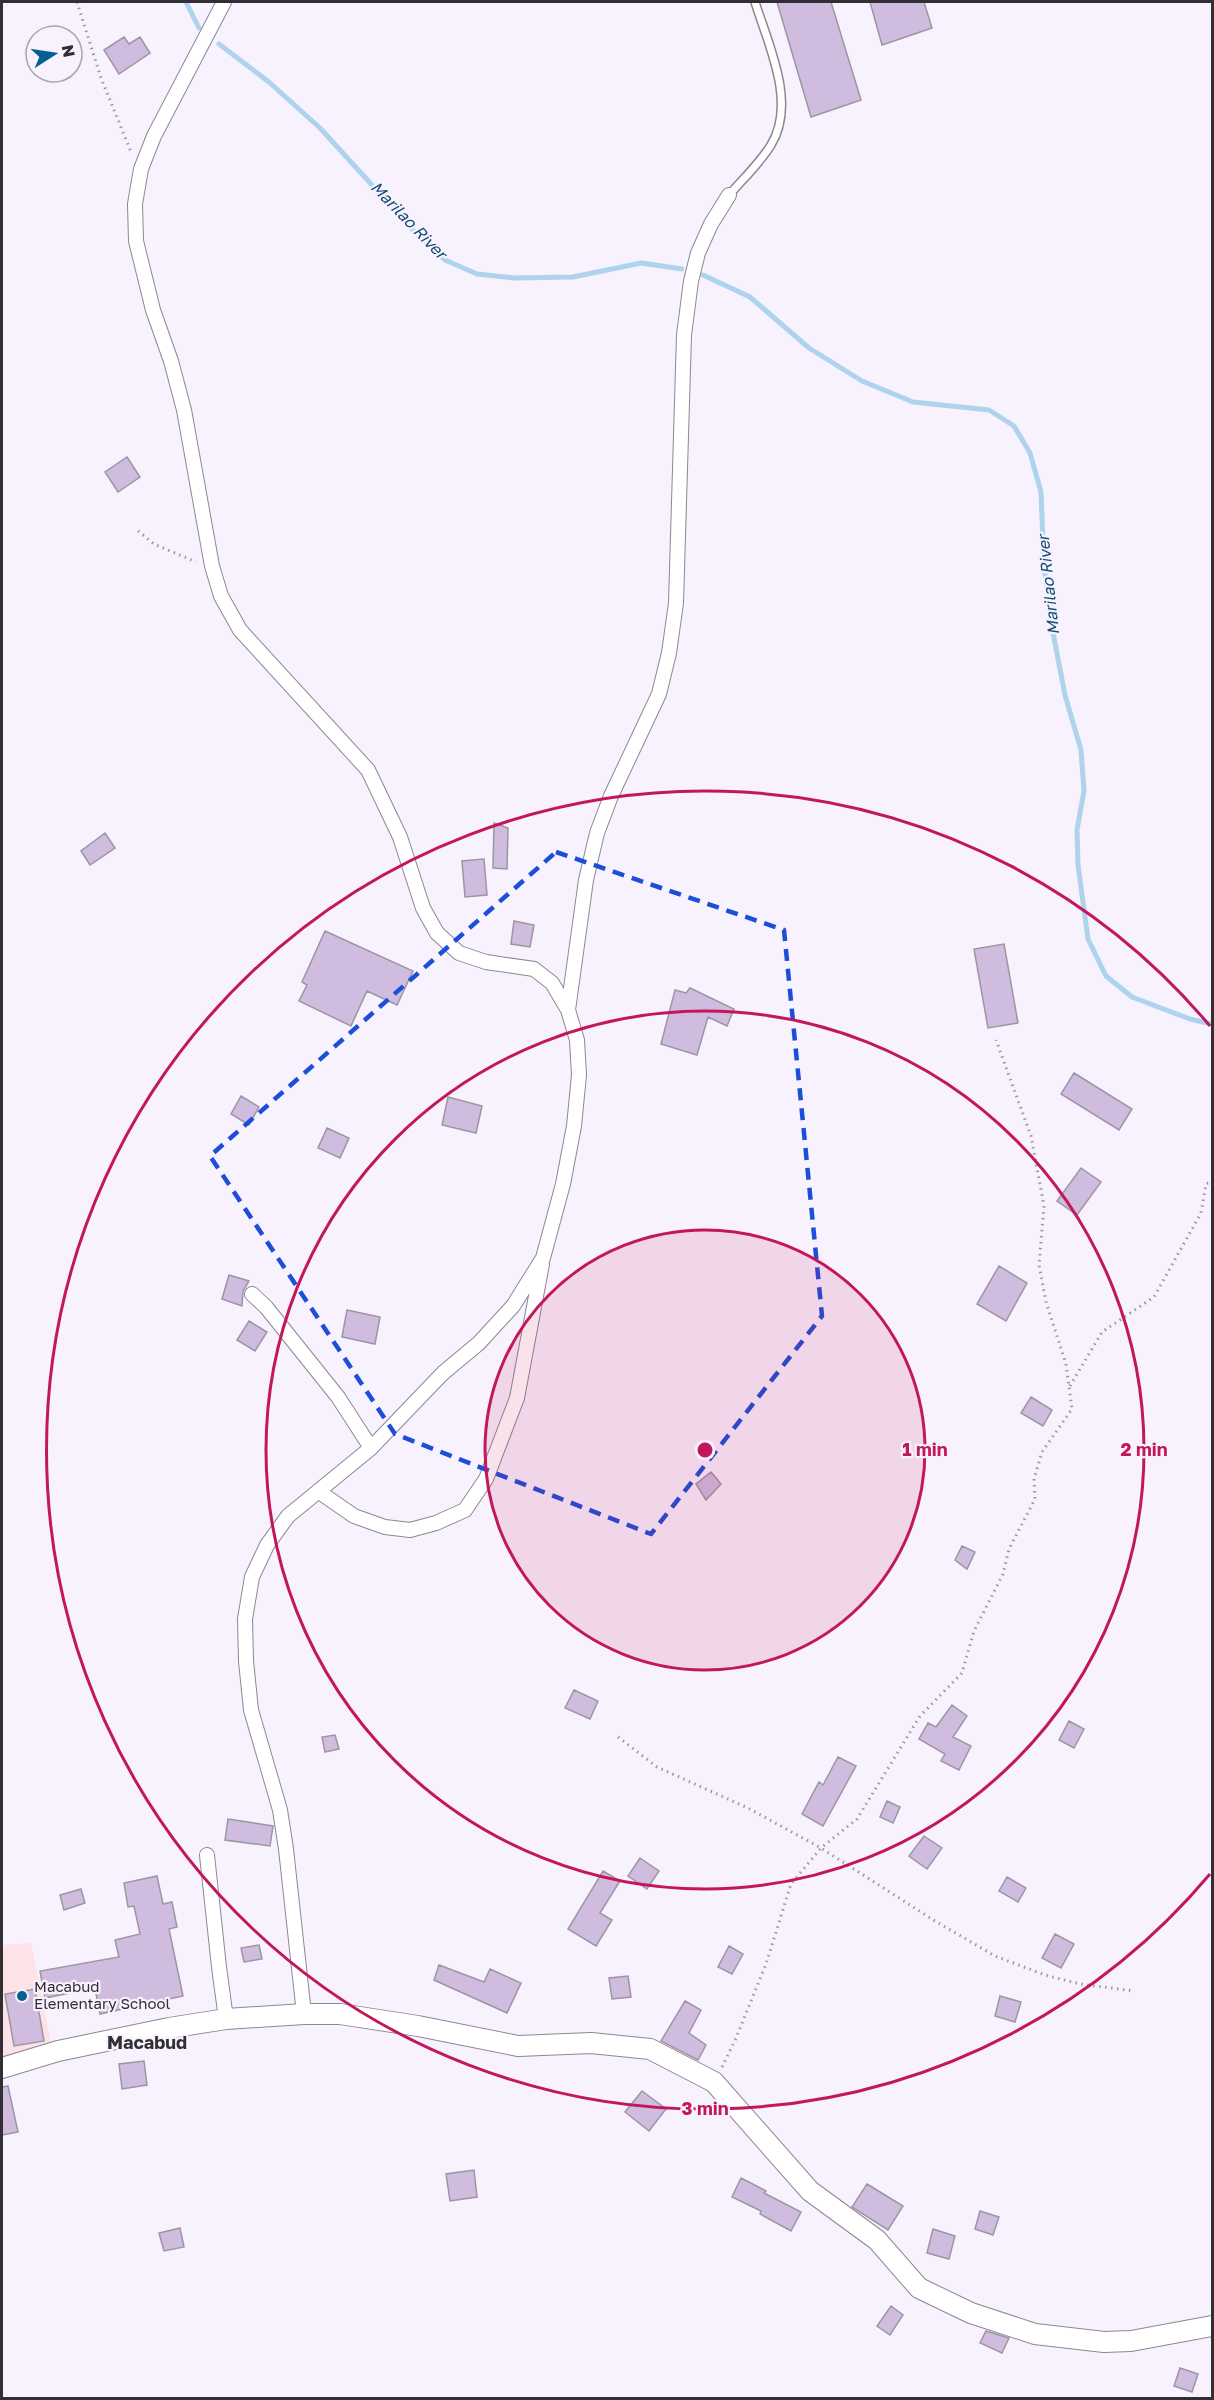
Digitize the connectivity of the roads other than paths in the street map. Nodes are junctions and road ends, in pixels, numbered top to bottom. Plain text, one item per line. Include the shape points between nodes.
1 (224, 2) edge
2 (754, 2) edge
3 (729, 195) joint
4 (568, 1010) junction
5 (543, 1258) junction
6 (252, 1294) dead end
7 (371, 1448) junction
8 (318, 1491) junction
9 (207, 1855) dead end
10 (304, 2014) junction
11 (226, 2019) junction
12 (2, 2068) edge
13 (1212, 2326) edge

1 - 4 street via 154,136 141,169 135,204 136,242 184,410 221,596 240,630 368,771 400,837 423,909 437,933 459,953 534,969 552,983
2 - 3 lane via 778,76 783,101 781,122 771,145
3 - 4 street via 698,253 684,334 676,603 669,653 659,694 597,833 586,880
4 - 5 street via 577,1040 576,1106 563,1185
5 - 7 street via 513,1306
5 - 8 street via 517,1398 486,1479 465,1510 410,1530 385,1527 354,1516
6 - 7 street via 338,1397
7 - 8 street
8 - 10 street via 288,1516 267,1545 252,1577 245,1619 251,1710 280,1810
9 - 11 street
10 - 11 street
10 - 13 street via 340,2014 518,2046 591,2043 650,2049 714,2082 810,2191 877,2240 919,2288 971,2313 1035,2334 1131,2341
11 - 12 street via 58,2051

